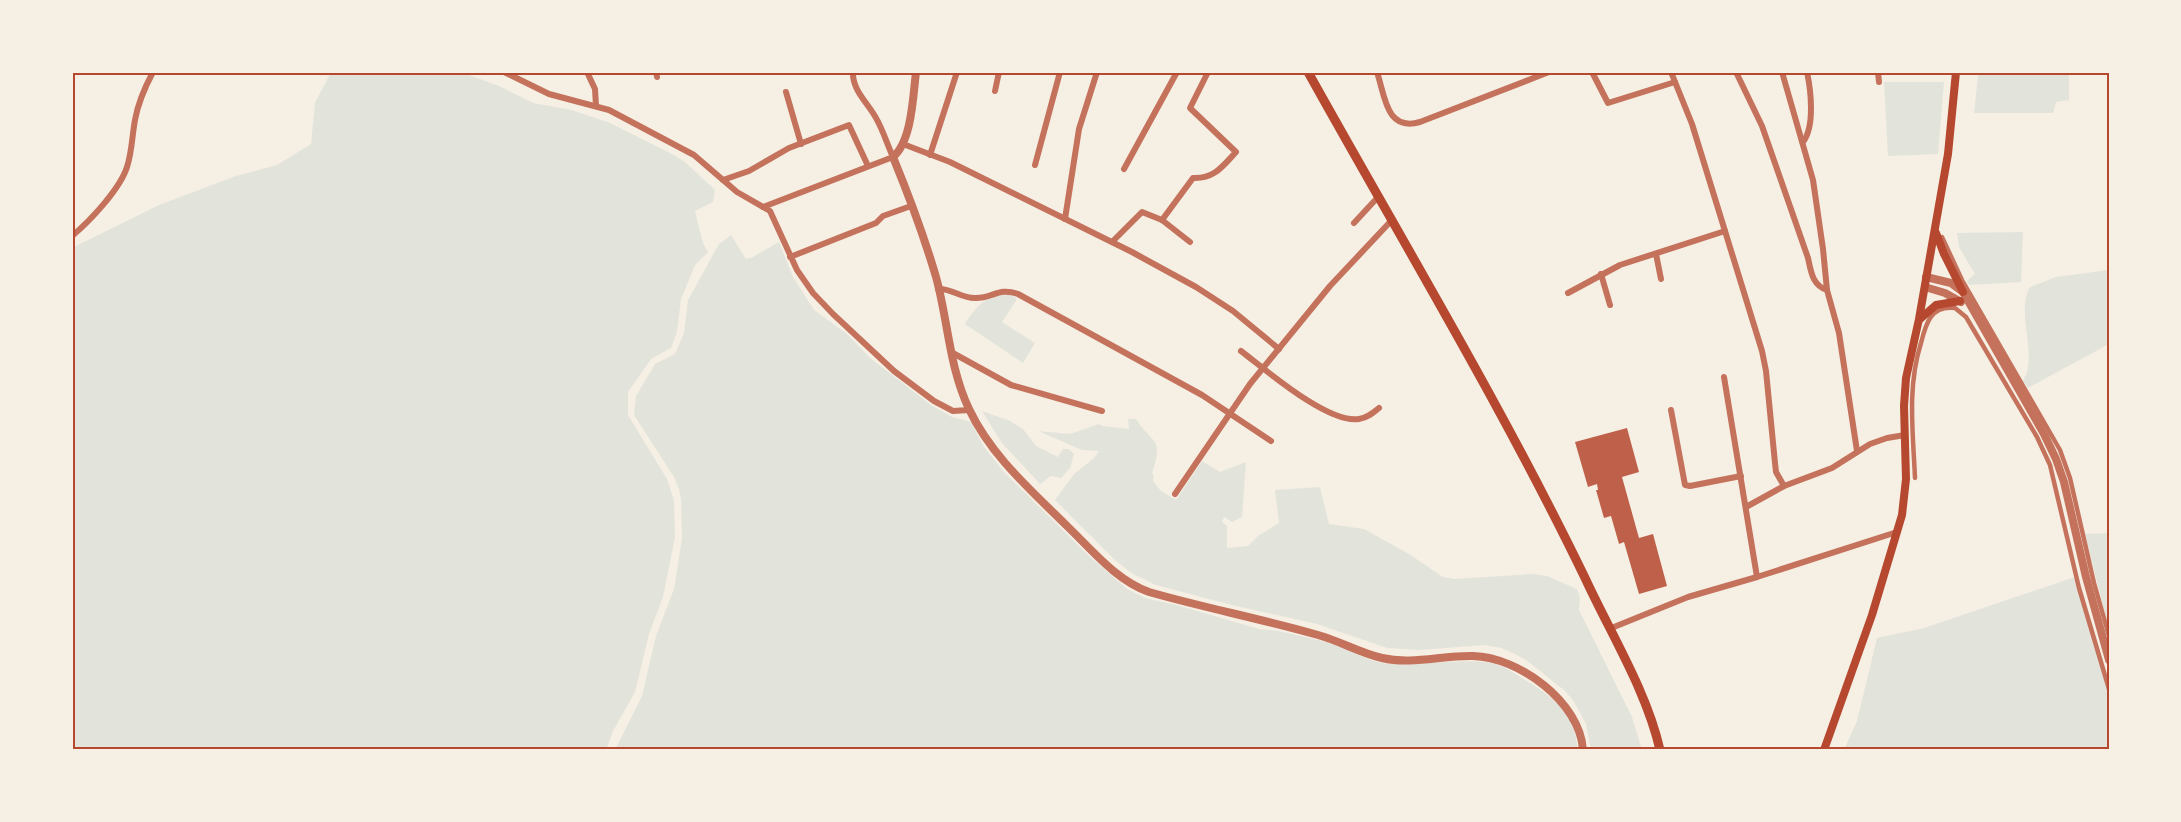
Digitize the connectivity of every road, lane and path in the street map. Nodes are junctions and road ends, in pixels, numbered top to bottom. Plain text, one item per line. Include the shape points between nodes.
1 (153, 72) edge
2 (504, 72) edge
3 (587, 72) edge
4 (852, 72) edge
5 (916, 72) edge
6 (957, 72) edge
7 (999, 72) edge
8 (1060, 72) edge
9 (1097, 72) edge
10 (1177, 72) edge
11 (1208, 72) edge
12 (1308, 72) edge
13 (1377, 72) edge
14 (1549, 72) edge
15 (1593, 72) edge
16 (1671, 72) edge
17 (1736, 72) edge
18 (1782, 72) edge
19 (1807, 72) edge
20 (1878, 72) edge
21 (1956, 72) edge
22 (1675, 82) junction
23 (1879, 82) dead end
24 (995, 91) dead end
25 (786, 92) dead end
26 (596, 106) junction
27 (1803, 142) junction
28 (801, 144) junction
29 (903, 144) junction
30 (930, 155) junction
31 (893, 157) junction
32 (1035, 165) dead end
33 (868, 166) junction
34 (1124, 169) dead end
35 (723, 180) junction
36 (1378, 197) junction
37 (911, 206) junction
38 (763, 207) junction
39 (1065, 219) junction
40 (1162, 220) junction
41 (1391, 221) junction
42 (1354, 223) dead end
43 (1935, 230) junction
44 (1725, 231) junction
45 (72, 236) edge
46 (1942, 237) dead end
47 (1112, 242) junction
48 (1190, 242) dead end
49 (1656, 254) junction
50 (790, 257) junction
51 (1601, 274) junction
52 (1926, 277) junction
53 (1661, 279) dead end
54 (1925, 287) junction
55 (938, 289) junction
56 (1827, 290) junction
57 (1568, 293) dead end
58 (1962, 297) junction
59 (1610, 305) dead end
60 (1919, 319) junction
61 (1280, 349) junction
62 (1241, 351) dead end
63 (951, 352) junction
64 (1263, 368) junction
65 (1724, 377) dead end
66 (1379, 408) dead end
67 (969, 410) junction
68 (1671, 410) dead end
69 (1102, 411) dead end
70 (1229, 413) junction
71 (1905, 435) junction
72 (1271, 441) dead end
73 (1857, 452) junction
74 (1741, 476) junction
75 (1915, 478) dead end
76 (1784, 486) junction
77 (1175, 494) dead end
78 (1746, 507) junction
79 (1898, 532) junction
80 (1757, 577) junction
81 (1609, 630) junction
82 (2109, 636) edge
83 (2109, 660) edge
84 (2109, 689) edge
85 (1583, 750) edge
86 (1660, 750) edge
87 (1824, 750) edge

1 - 45 street via 138,109 123,177
2 - 26 street via 549,94
3 - 26 street via 595,89
4 - 31 street
5 - 29 street
6 - 30 street
7 - 24 street
8 - 32 street
9 - 39 street via 1079,129
10 - 34 street
11 - 40 street via 1190,108 1236,152 1206,178 1193,178
12 - 36 main road
13 - 14 street via 1391,115 1398,123 1408,124
15 - 22 street via 1608,102
16 - 22 street
17 - 56 street via 1762,126 1813,277
18 - 27 street
19 - 27 street via 1810,106
20 - 23 street
21 - 43 main road
22 - 44 street
25 - 28 street
26 - 35 street via 682,147
27 - 56 street via 1816,199
28 - 33 street via 849,125
28 - 35 street via 750,171
29 - 30 street
29 - 31 street
30 - 39 street
31 - 33 street
31 - 37 street
33 - 38 street
35 - 38 street
36 - 41 main road
36 - 42 street
37 - 50 street
37 - 55 street
38 - 50 street via 773,217
39 - 47 street
40 - 47 street via 1142,212
40 - 48 street
41 - 61 street via 1330,286
41 - 81 main road via 1489,392
43 - 52 main road
43 - 58 main road
44 - 49 street
44 - 76 street via 1764,358 1776,472
46 - 82 street via 1962,280 2060,450
47 - 61 street via 1196,287
49 - 51 street
49 - 53 street
50 - 67 street via 824,306 894,371 941,406 956,412
51 - 57 street
51 - 59 street
52 - 54 main road
52 - 58 street via 1951,283
54 - 58 street
54 - 60 main road
55 - 63 street
55 - 70 street via 974,298 1001,291 1018,294
56 - 73 street via 1839,333
58 - 60 main road via 1936,305
58 - 83 street via 2044,434 2064,482
60 - 71 main road via 1906,378
61 - 64 street
62 - 64 street
63 - 67 street
63 - 69 street via 1011,385
64 - 66 street via 1334,416 1360,419
64 - 70 street
65 - 74 street
67 - 85 street via 1023,482 1113,570 1138,588 1318,635 1381,658 1401,661 1476,656 1507,663 1534,679 1563,704 1577,724
68 - 74 street via 1685,485
70 - 72 street
70 - 77 street
71 - 73 street
71 - 79 main road via 1905,489
73 - 76 street via 1827,470
74 - 78 street
75 - 84 street via 1911,394 1915,365 1929,318 1940,309 1953,308 1966,317 2050,465
76 - 78 street
78 - 80 street
79 - 80 street
79 - 87 main road
80 - 81 street via 1688,597
81 - 86 main road via 1642,696

